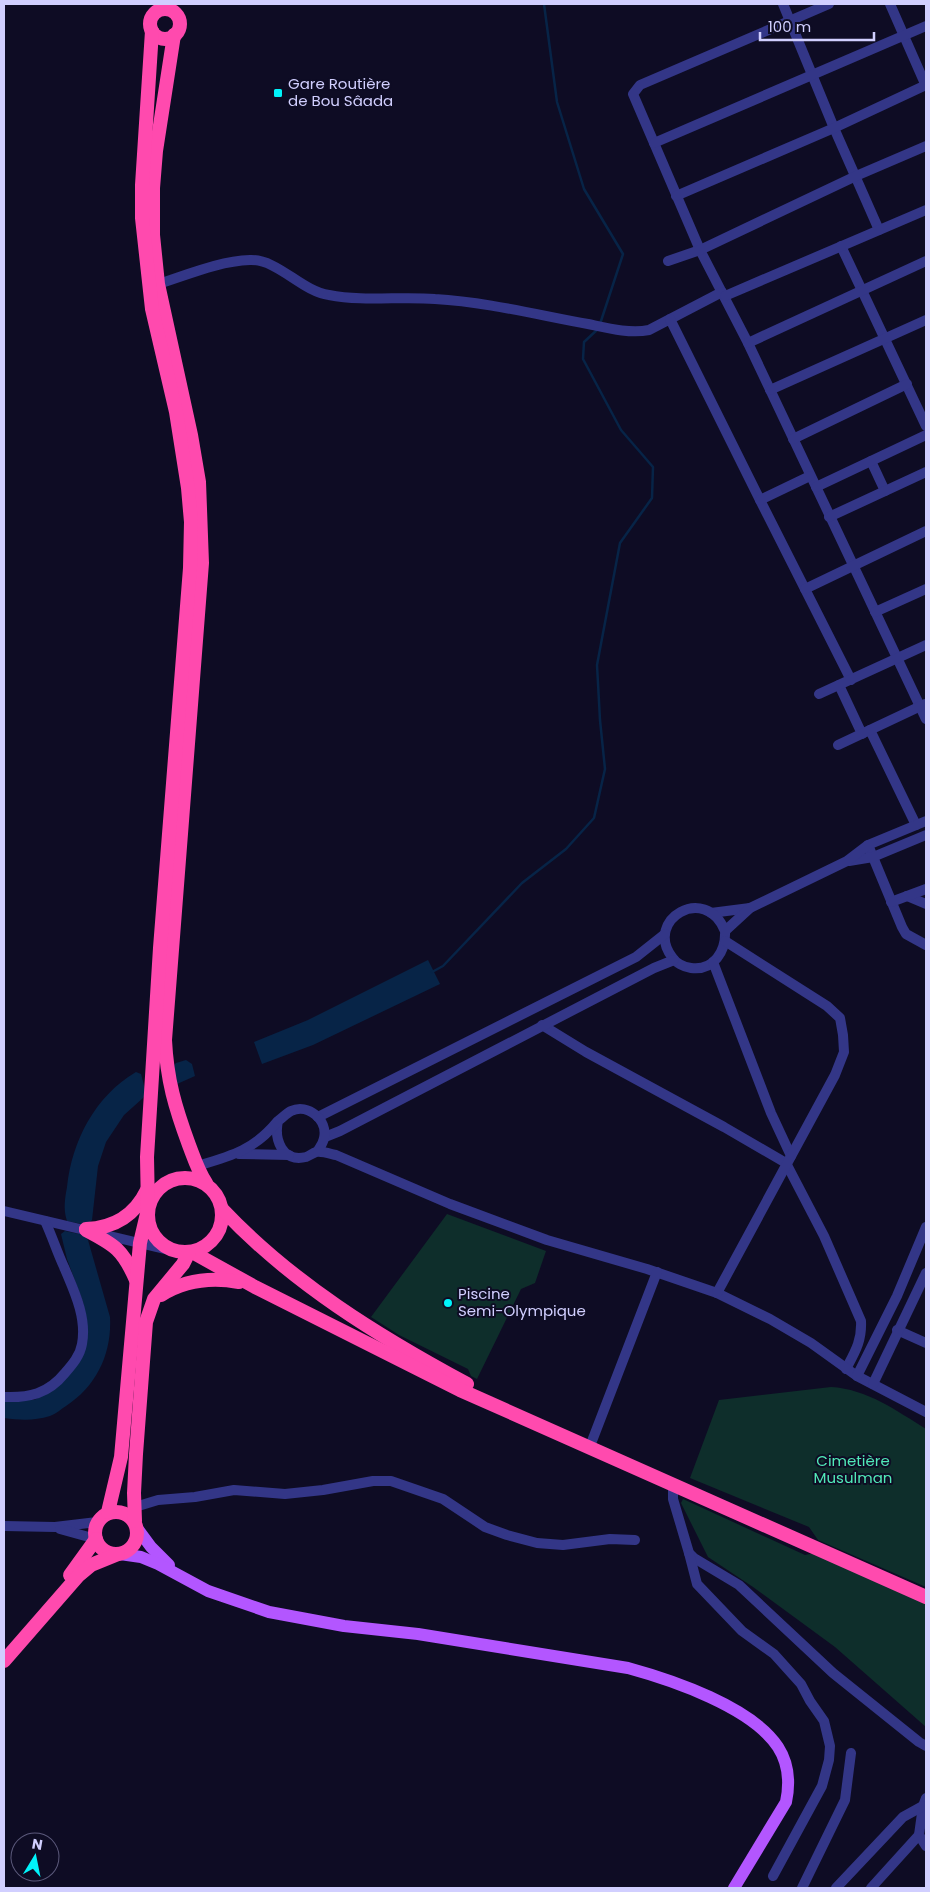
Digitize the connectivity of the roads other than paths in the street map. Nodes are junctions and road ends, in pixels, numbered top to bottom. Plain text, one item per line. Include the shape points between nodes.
1 (783, 4) edge
2 (828, 4) edge
3 (890, 4) edge
4 (157, 8) edge
5 (179, 10) edge
6 (789, 20) junction
7 (926, 26) edge
8 (152, 31) junction
9 (174, 35) junction
10 (904, 36) junction
11 (812, 74) junction
12 (926, 86) edge
13 (834, 128) junction
14 (654, 143) junction
15 (926, 146) edge
16 (856, 176) junction
17 (676, 196) junction
18 (926, 210) edge
19 (879, 230) junction
20 (841, 246) junction
21 (700, 250) junction
22 (668, 261) dead end
23 (926, 261) edge
24 (158, 284) junction
25 (862, 291) junction
26 (723, 294) junction
27 (670, 319) junction
28 (926, 320) edge
29 (885, 338) junction
30 (748, 343) junction
31 (906, 384) junction
32 (770, 390) junction
33 (926, 426) edge
34 (926, 435) edge
35 (793, 439) junction
36 (871, 461) junction
37 (926, 472) edge
38 (810, 476) junction
39 (816, 487) junction
40 (885, 491) junction
41 (760, 500) junction
42 (829, 517) junction
43 (926, 531) edge
44 (853, 565) junction
45 (805, 589) junction
46 (926, 589) edge
47 (875, 612) junction
48 (926, 645) edge
49 (897, 659) junction
50 (852, 680) junction
51 (839, 685) junction
52 (819, 694) dead end
53 (923, 705) edge
54 (926, 719) edge
55 (866, 732) junction
56 (838, 745) dead end
57 (926, 821) edge
58 (916, 825) junction
59 (926, 836) edge
60 (868, 845) junction
61 (873, 857) junction
62 (847, 861) junction
63 (926, 889) edge
64 (907, 896) junction
65 (891, 902) junction
66 (926, 904) edge
67 (750, 908) junction
68 (711, 912) junction
69 (665, 934) junction
70 (725, 936) junction
71 (926, 944) edge
72 (674, 960) junction
73 (713, 962) junction
74 (542, 1025) junction
75 (160, 1063) junction
76 (318, 1117) junction
77 (278, 1121) junction
78 (325, 1137) junction
79 (317, 1152) junction
80 (236, 1154) junction
81 (289, 1155) junction
82 (789, 1159) junction
83 (197, 1166) junction
84 (206, 1183) junction
85 (148, 1189) junction
86 (148, 1209) junction
87 (222, 1209) junction
88 (4, 1211) edge
89 (45, 1221) junction
90 (926, 1227) edge
91 (86, 1229) junction
92 (140, 1243) junction
93 (173, 1250) junction
94 (190, 1252) junction
95 (657, 1272) junction
96 (926, 1273) edge
97 (137, 1281) junction
98 (255, 1287) junction
99 (717, 1293) junction
100 (154, 1299) junction
101 (898, 1330) junction
102 (926, 1343) edge
103 (846, 1368) junction
104 (857, 1376) junction
105 (873, 1384) junction
106 (4, 1397) edge
107 (926, 1412) edge
108 (592, 1441) junction
109 (674, 1484) junction
110 (108, 1512) junction
111 (136, 1519) junction
112 (97, 1522) junction
113 (4, 1526) edge
114 (55, 1527) junction
115 (96, 1539) junction
116 (635, 1540) dead end
117 (689, 1553) junction
118 (119, 1554) junction
119 (176, 1572) junction
120 (926, 1590) edge
121 (926, 1597) edge
122 (4, 1650) edge
123 (4, 1661) edge
124 (926, 1746) edge
125 (851, 1753) dead end
126 (924, 1802) edge
127 (920, 1834) junction
128 (926, 1846) edge
129 (773, 1876) dead end
130 (734, 1888) edge
131 (802, 1888) edge
132 (836, 1888) edge
133 (871, 1888) edge

1 - 6 street
2 - 6 street
3 - 10 street
4 - 5 highway
4 - 8 highway via 151,19
5 - 9 highway via 179,28
6 - 11 street
6 - 14 street via 640,84 633,94 634,100
7 - 10 street
8 - 9 highway via 162,38
8 - 75 highway via 142,185 143,228 152,309 179,431 191,522
9 - 24 highway via 153,188
10 - 11 street
10 - 12 street
11 - 13 street
11 - 14 street
12 - 13 street
13 - 16 street
13 - 17 street
14 - 17 street
15 - 16 street
16 - 19 street
16 - 21 street
17 - 21 street
18 - 19 street
19 - 20 street
20 - 25 street
20 - 26 street
21 - 22 street
21 - 26 street
23 - 25 street
24 - 27 street via 250,260 271,265 328,295 370,299 434,298 480,303 635,331 648,330
24 - 75 highway via 200,482 202,516 202,563 165,1040
25 - 29 street
25 - 30 street
26 - 27 street
26 - 30 street
27 - 41 street
28 - 29 street
29 - 31 street
29 - 32 street
30 - 32 street
31 - 33 street
31 - 35 street
32 - 35 street
34 - 36 street
35 - 38 street
36 - 39 street
36 - 40 street
37 - 40 street
38 - 39 street
38 - 41 street
39 - 42 street
40 - 42 street
41 - 45 street
42 - 44 street
43 - 44 street
44 - 45 street
44 - 47 street
45 - 50 street
46 - 47 street
47 - 49 street
48 - 49 street
49 - 50 street
49 - 53 street
50 - 51 street
51 - 52 street
51 - 55 street
53 - 54 street
53 - 55 street
55 - 56 street
55 - 58 street
57 - 58 street
58 - 60 street
59 - 61 street
60 - 61 street
60 - 62 street
61 - 62 street
61 - 65 street
62 - 67 street
63 - 64 street
64 - 65 street
64 - 66 street
65 - 71 street via 906,934
67 - 68 street
67 - 70 street
68 - 69 street via 698,908 680,912 673,917
68 - 70 street via 721,922
69 - 72 street via 668,952
69 - 76 street via 636,957
70 - 73 street via 723,950
70 - 82 street via 840,1018 844,1052 835,1075
72 - 73 street via 691,968 701,968
72 - 74 street
73 - 82 street
74 - 78 street
74 - 82 street via 625,1074
75 - 83 highway
75 - 85 highway via 152,1100
76 - 77 street via 298,1109
76 - 78 street
77 - 80 street via 260,1140
77 - 81 street via 278,1144
78 - 79 street
79 - 81 street via 297,1158
79 - 95 street via 336,1155 450,1204 547,1240
80 - 81 street
80 - 83 street
82 - 99 street
82 - 103 street via 861,1321 858,1347
83 - 84 highway
84 - 86 highway via 185,1177 165,1183 151,1199
84 - 87 highway via 217,1194
85 - 86 highway
85 - 91 highway via 138,1206 123,1219 105,1227
86 - 92 highway
86 - 93 highway via 153,1234 165,1247
87 - 94 highway via 219,1232 203,1248
87 - 108 highway via 293,1274 379,1335 466,1383
88 - 89 street
89 - 91 street
89 - 106 street via 81,1312 82,1344 77,1358 59,1381 35,1395
90 - 104 street via 897,1296
91 - 92 street
91 - 97 highway via 122,1253
92 - 93 street
92 - 97 highway
93 - 94 highway
94 - 98 highway
94 - 100 highway
95 - 99 street
95 - 108 street
96 - 101 street
97 - 110 highway via 121,1457
98 - 100 highway via 226,1279 195,1281
98 - 109 highway via 460,1390
99 - 103 street via 770,1319
100 - 111 highway via 145,1330 135,1464
101 - 102 street
101 - 105 street
103 - 104 street
104 - 105 street
105 - 107 street
108 - 120 highway
109 - 117 street via 673,1499
109 - 121 highway
110 - 111 highway via 123,1512
110 - 112 highway
111 - 116 street via 158,1500 234,1490 293,1494 390,1481 444,1499 485,1527 537,1543 563,1545 610,1539
111 - 118 highway via 136,1541
111 - 119 main road via 151,1547
112 - 114 street
112 - 115 highway
113 - 114 street
114 - 115 street
115 - 118 highway via 103,1550
115 - 122 highway via 58,1589
117 - 124 street via 739,1585 833,1673
117 - 129 street via 697,1584 742,1631 774,1654 801,1684 824,1721 830,1746 822,1786
118 - 119 main road via 141,1557
118 - 123 highway via 91,1565 79,1575
119 - 130 main road via 208,1591 269,1612 628,1668 657,1676 732,1709 762,1730 777,1746 790,1785 786,1802
125 - 131 street via 845,1800
126 - 127 street
126 - 132 street via 903,1817
127 - 128 street
127 - 133 street

